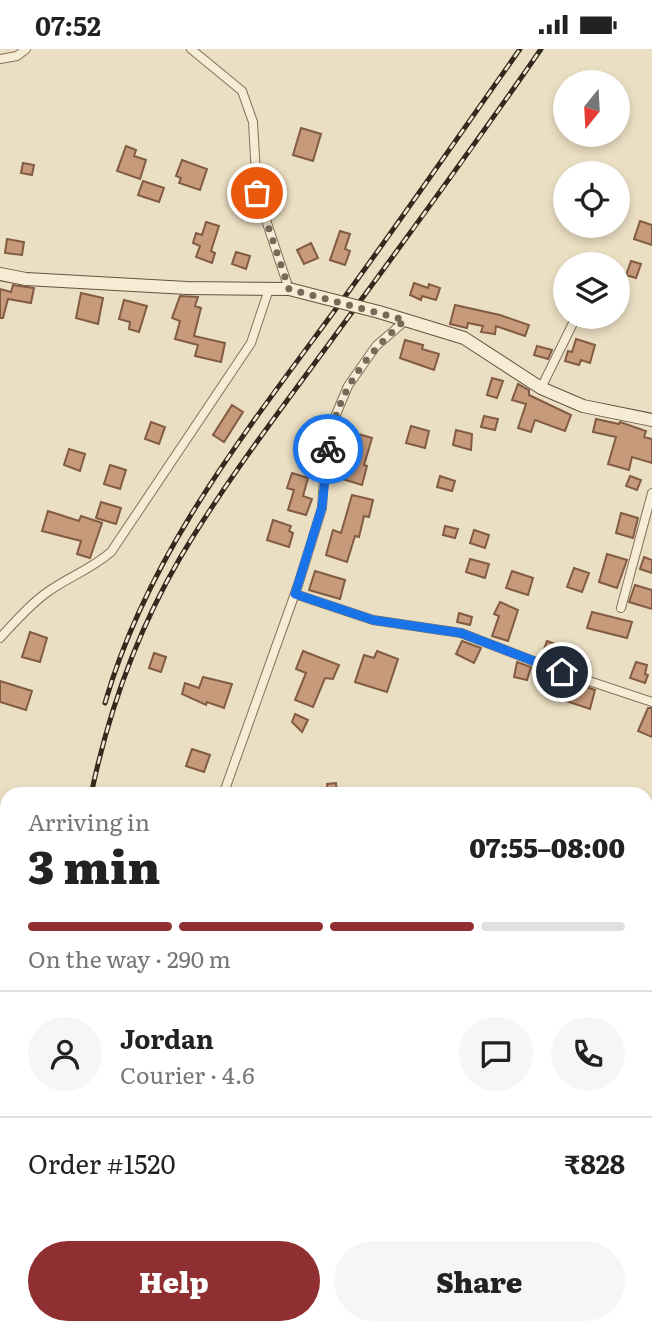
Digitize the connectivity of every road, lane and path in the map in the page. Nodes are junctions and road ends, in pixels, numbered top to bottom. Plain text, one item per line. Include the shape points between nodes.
1 (26, 49) edge
2 (191, 49) edge
3 (0, 59) edge
4 (0, 274) edge
5 (269, 289) junction
6 (289, 289) junction
7 (405, 320) junction
8 (570, 329) edge
9 (541, 388) junction
10 (652, 420) edge
11 (652, 493) edge
12 (295, 594) junction
13 (621, 608) dead end
14 (0, 638) edge
15 (652, 702) edge
16 (226, 787) edge

1 - 3 street
2 - 6 street via 242,91 253,122 257,193
4 - 5 main road via 187,288
5 - 6 main road
5 - 14 street via 251,343 111,552 50,590
6 - 7 main road, bridge
7 - 9 main road via 464,338
7 - 12 street via 376,346 348,386 332,425 322,507
8 - 9 street
9 - 10 main road via 583,406
11 - 13 street
12 - 15 street via 373,620 461,633
12 - 16 street

